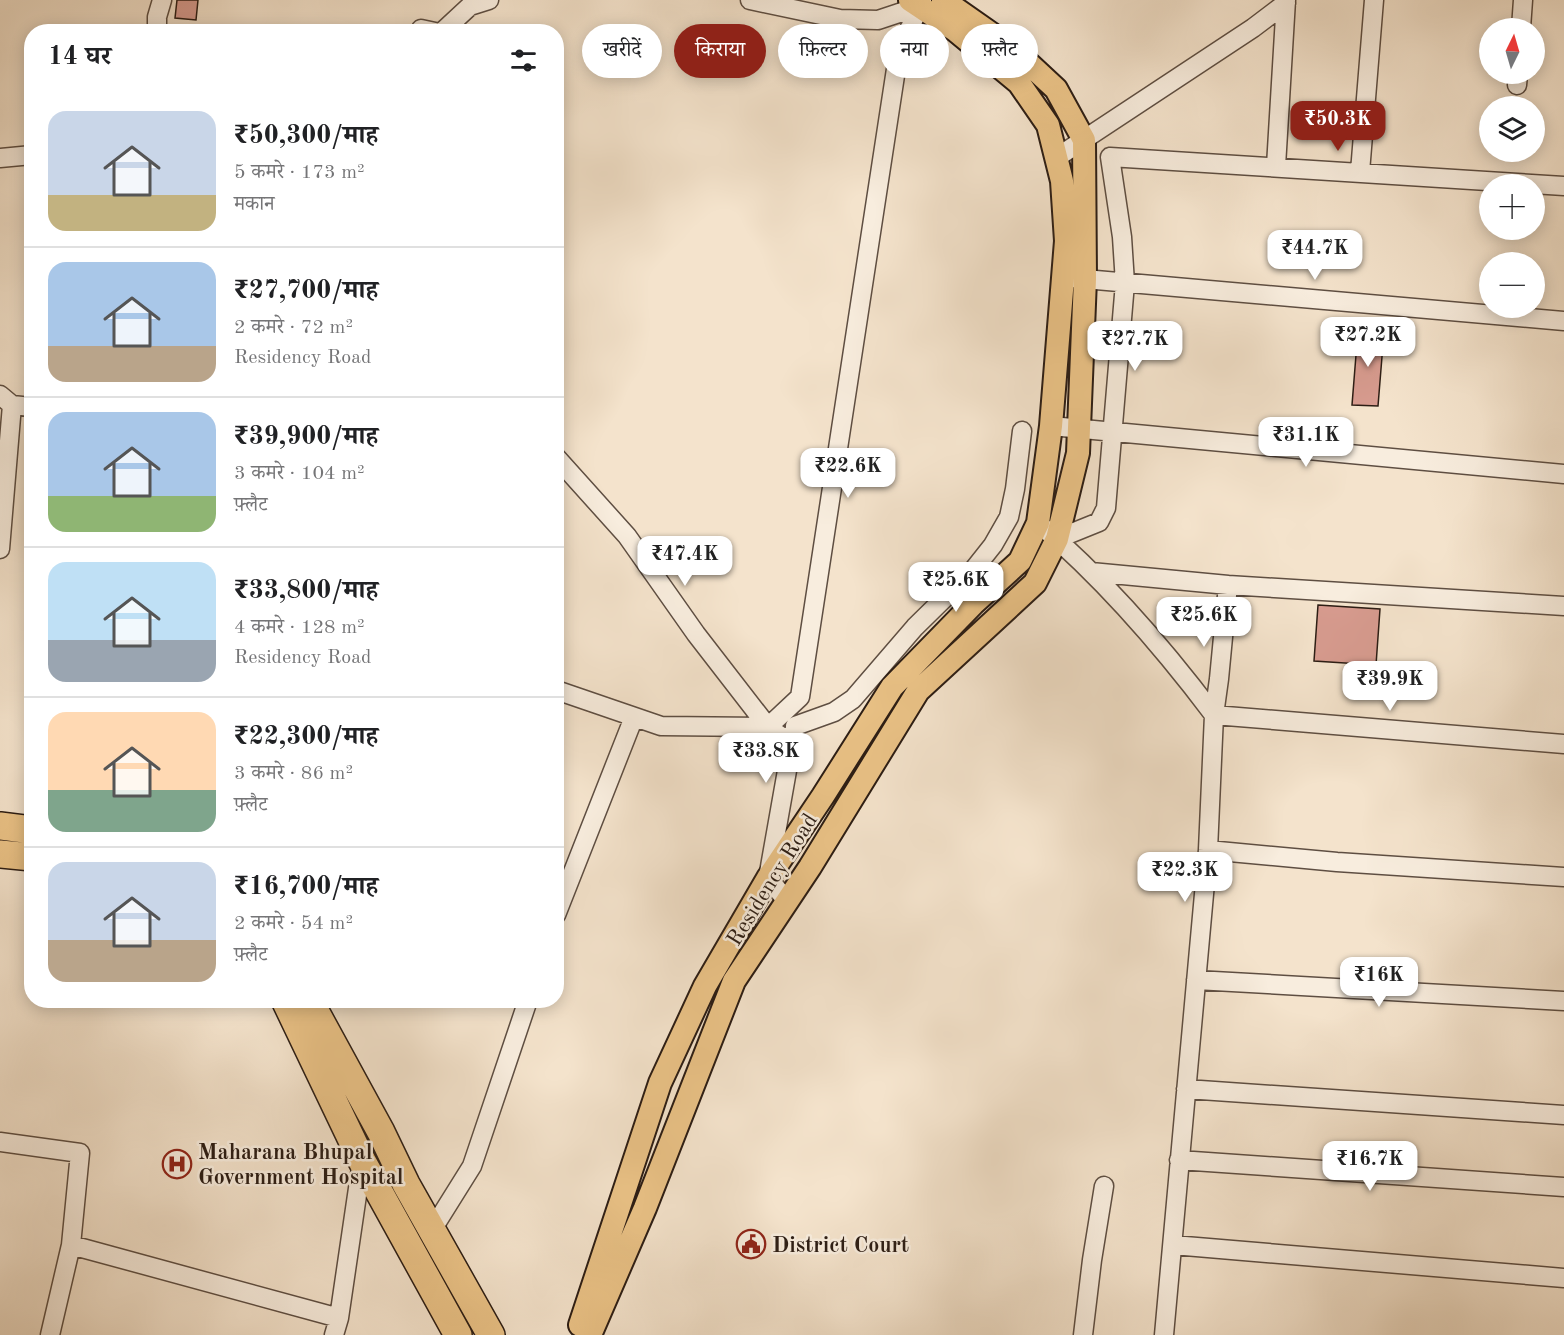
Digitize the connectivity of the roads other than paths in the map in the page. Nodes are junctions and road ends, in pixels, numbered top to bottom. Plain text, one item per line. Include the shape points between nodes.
1 (162, 0) edge
2 (489, 0) edge
3 (750, 0) edge
4 (943, 0) edge
5 (1374, 0) edge
6 (1523, 0) edge
7 (917, 2) edge
8 (1286, 2) edge
9 (1522, 18) edge
10 (157, 24) edge
11 (451, 24) edge
12 (1084, 140) junction
13 (24, 156) edge
14 (0, 158) edge
15 (1056, 158) junction
16 (1276, 166) junction
17 (1360, 172) junction
18 (1564, 186) edge
19 (1063, 278) junction
20 (1085, 279) junction
21 (1125, 283) junction
22 (1564, 321) edge
23 (6, 400) edge
24 (24, 405) edge
25 (1051, 426) junction
26 (1078, 429) junction
27 (1022, 430) dead end
28 (1113, 432) junction
29 (564, 466) edge
30 (1564, 474) edge
31 (1038, 523) junction
32 (1057, 539) junction
33 (0, 549) edge
34 (1091, 572) junction
35 (1228, 585) junction
36 (1564, 606) edge
37 (564, 693) edge
38 (800, 697) junction
39 (1214, 715) junction
40 (634, 717) junction
41 (768, 727) junction
42 (793, 735) junction
43 (1564, 744) edge
44 (0, 826) edge
45 (24, 829) edge
46 (1208, 850) junction
47 (0, 854) edge
48 (24, 856) edge
49 (1564, 877) edge
50 (768, 878) junction
51 (564, 895) edge
52 (787, 901) junction
53 (1196, 980) junction
54 (1564, 1001) edge
55 (289, 1008) edge
56 (313, 1008) edge
57 (525, 1008) edge
58 (1186, 1089) junction
59 (1564, 1115) edge
60 (0, 1142) edge
61 (1179, 1160) junction
62 (362, 1161) junction
63 (1104, 1186) dead end
64 (1564, 1187) edge
65 (432, 1230) junction
66 (71, 1245) junction
67 (1173, 1245) junction
68 (1564, 1278) edge
69 (336, 1326) edge
70 (51, 1335) edge
71 (458, 1335) edge
72 (491, 1335) edge
73 (576, 1335) edge
74 (590, 1335) edge
75 (1083, 1335) edge
76 (1164, 1335) edge

1 - 10 street
2 - 11 street via 470,6
3 - 7 street via 840,19 878,20
4 - 12 main road via 1013,49 1056,89
5 - 17 street
6 - 9 street
7 - 15 main road, Residency Road via 1019,83 1048,125
7 - 38 street via 898,56
8 - 12 street
8 - 16 street
12 - 15 street
12 - 20 main road
13 - 14 street
15 - 19 main road, Residency Road via 1062,181 1066,241
16 - 17 street
16 - 21 street via 1110,157
17 - 18 street
19 - 20 street
19 - 25 main road, Residency Road
20 - 21 street
20 - 26 main road
21 - 22 street
21 - 28 street
23 - 24 street
23 - 33 street
25 - 26 street
25 - 31 main road, Residency Road
26 - 28 street
26 - 32 main road via 1078,453
27 - 42 street via 1009,517 993,545 853,699
28 - 30 street
28 - 32 street via 1106,508 1099,522
29 - 41 street via 627,536
31 - 32 street
31 - 50 main road, Residency Road via 1020,561 892,687
32 - 34 street
32 - 52 main road via 1035,583 918,691
34 - 35 street
34 - 39 street via 1157,644
35 - 36 street
35 - 39 street
37 - 40 street
38 - 41 street
38 - 42 street
39 - 43 street
39 - 46 street
40 - 41 street via 661,726
40 - 51 street
41 - 42 street
42 - 50 street
44 - 45 highway
46 - 49 street
46 - 53 street
47 - 48 highway
50 - 52 street
50 - 73 main road, Residency Road via 705,986 660,1083
52 - 74 main road via 734,981 645,1208
53 - 54 street
53 - 58 street
55 - 62 highway
56 - 65 highway
57 - 65 street via 472,1166
58 - 59 street
58 - 61 street
60 - 66 street via 80,1153
61 - 64 street
61 - 67 street
62 - 69 street
62 - 71 highway
63 - 75 street
65 - 72 highway
66 - 69 street
66 - 70 street
67 - 68 street
67 - 76 street

